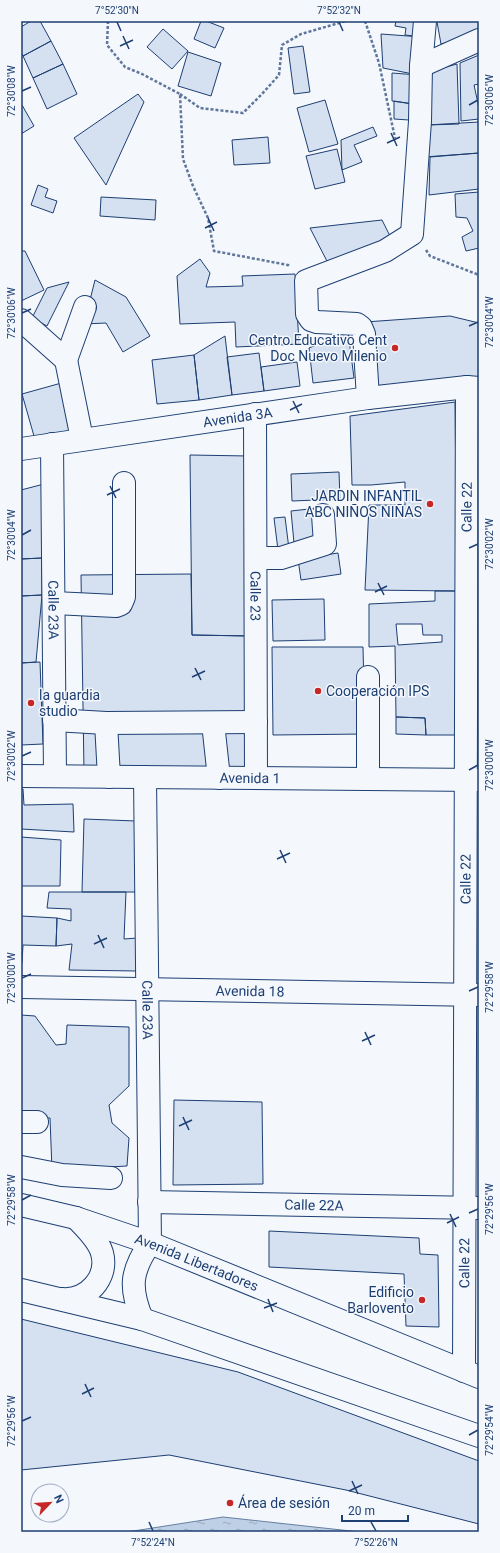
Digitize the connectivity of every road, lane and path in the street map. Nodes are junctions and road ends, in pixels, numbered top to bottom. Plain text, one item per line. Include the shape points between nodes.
1 (108, 21) edge
2 (346, 21) edge
3 (365, 21) edge
4 (424, 21) edge
5 (479, 40) edge
6 (421, 66) junction
7 (180, 94) junction
8 (396, 139) dead end
9 (412, 234) junction
10 (479, 275) edge
11 (306, 281) junction
12 (85, 307) dead end
13 (21, 320) edge
14 (66, 360) junction
15 (473, 388) edge
16 (368, 398) junction
17 (255, 414) junction
18 (82, 440) junction
19 (52, 444) junction
20 (21, 449) edge
21 (124, 483) dead end
22 (322, 515) dead end
23 (256, 558) junction
24 (54, 603) junction
25 (368, 677) dead end
26 (54, 720) junction
27 (256, 722) junction
28 (106, 723) junction
29 (213, 723) junction
30 (21, 776) edge
31 (55, 776) junction
32 (109, 777) junction
33 (145, 777) junction
34 (218, 778) junction
35 (256, 778) junction
36 (368, 779) junction
37 (472, 780) edge
38 (21, 987) edge
39 (147, 989) junction
40 (472, 995) edge
41 (21, 1167) edge
42 (112, 1178) dead end
43 (149, 1202) junction
44 (21, 1205) edge
45 (472, 1208) edge
46 (76, 1218) junction
47 (150, 1243) junction
48 (21, 1290) edge
49 (59, 1299) junction
50 (142, 1319) junction
51 (472, 1374) edge
52 (479, 1436) edge

1 - 7 path via 107,45 125,67
2 - 7 path via 301,34 282,45 279,75 243,113 200,108
3 - 8 path via 379,63
4 - 6 street
5 - 6 street
6 - 9 street
7 - 11 path via 183,159 208,218 214,251 288,265
9 - 10 path via 430,256
9 - 11 street via 386,251
11 - 16 street via 307,314 311,320 357,324 361,327 364,334
12 - 14 street
13 - 14 street
14 - 18 street
15 - 16 street, Avenida 3A
15 - 37 street, Calle 22
16 - 17 street, Avenida 3A
17 - 18 street, Avenida 3A
17 - 23 street, Calle 23
18 - 19 street, Avenida 3A
19 - 20 street, Avenida 3A
19 - 24 street, Calle 23A
21 - 24 street via 124,598 121,604 116,606
22 - 23 street via 325,544 281,558
23 - 27 street, Calle 23
24 - 26 street, Calle 23A
25 - 36 street
26 - 28 street
26 - 31 street, Calle 23A
27 - 29 street
27 - 35 street, Calle 23
28 - 29 street
28 - 32 street
29 - 34 street
30 - 31 street, Avenida 1
31 - 32 street, Avenida 1
32 - 33 street, Avenida 1
33 - 34 street, Avenida 1
33 - 39 street, Calle 23A
34 - 35 street, Avenida 1
35 - 36 street, Avenida 1
36 - 37 street, Avenida 1
37 - 40 street, Calle 22
38 - 39 street, Avenida 18
39 - 40 street, Avenida 18
39 - 43 street, Calle 23A
40 - 45 street, Calle 22
41 - 42 street via 62,1175
43 - 45 street, Calle 22A
43 - 47 street, Calle 23A
44 - 46 street, Avenida Libertadores
45 - 51 street, Calle 22
46 - 47 street, Avenida Libertadores
46 - 49 street via 98,1244 102,1253 101,1274 96,1284 85,1294 70,1300
47 - 50 street via 138,1260 133,1280 134,1300
47 - 51 street, Avenida Libertadores
48 - 49 street
49 - 50 street
50 - 52 street

